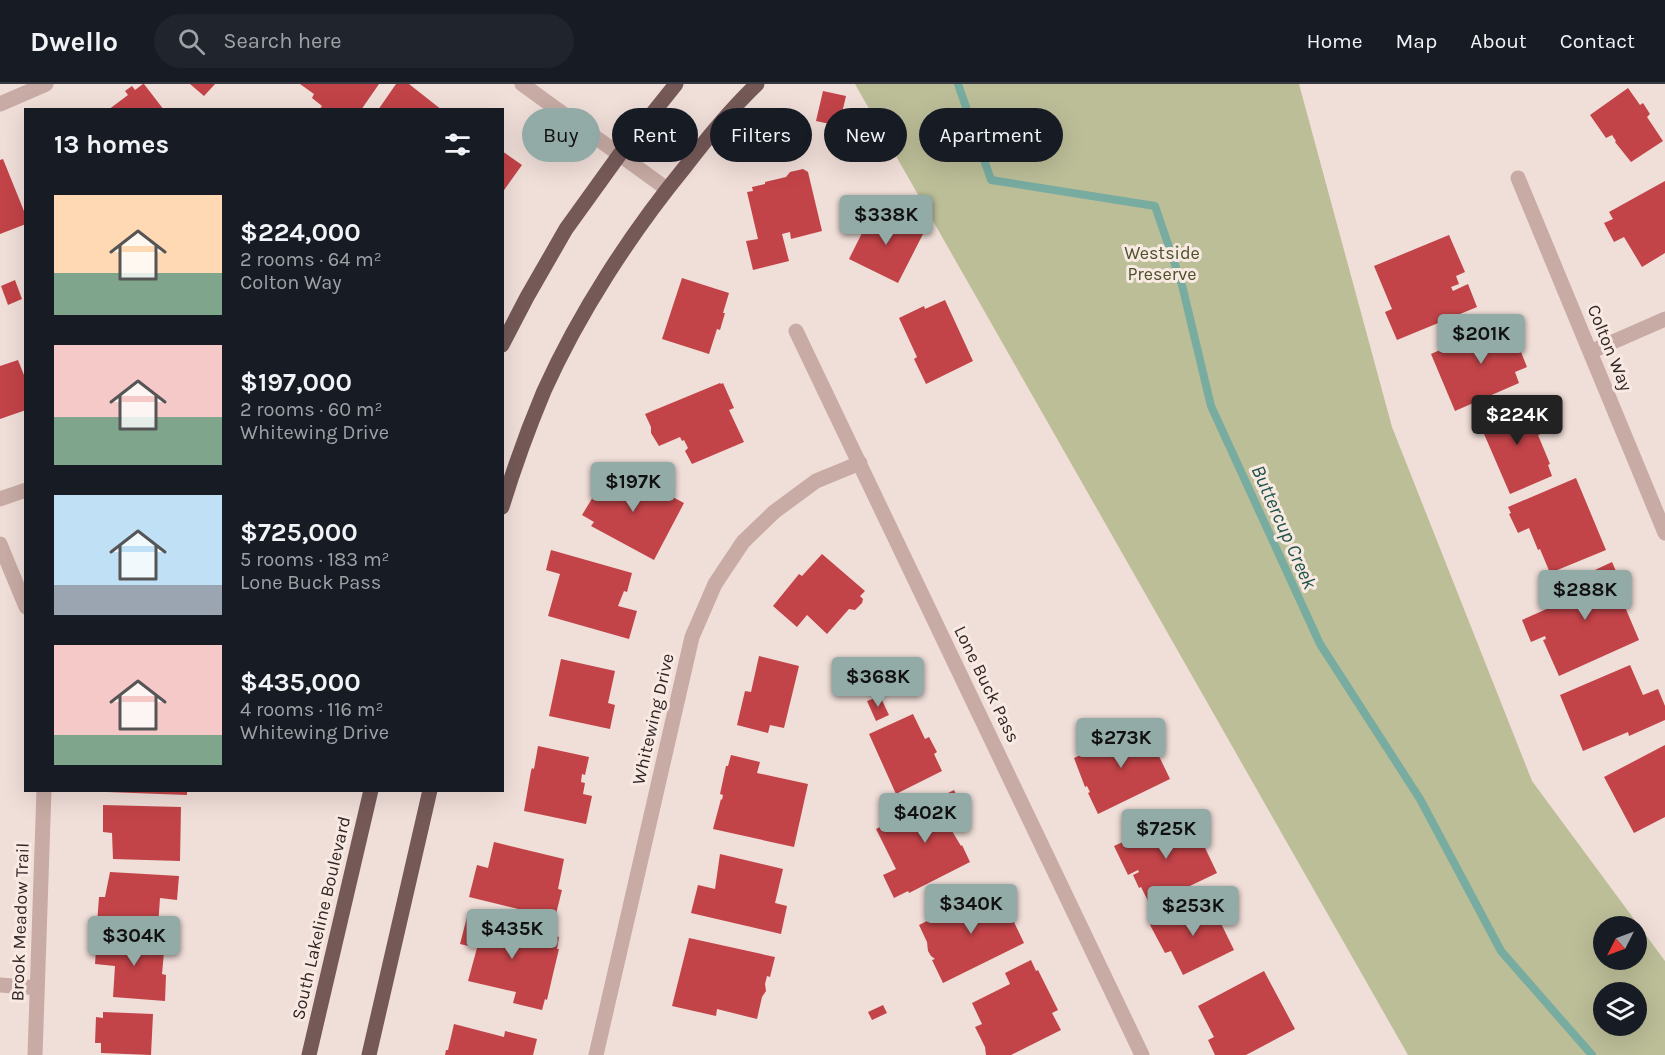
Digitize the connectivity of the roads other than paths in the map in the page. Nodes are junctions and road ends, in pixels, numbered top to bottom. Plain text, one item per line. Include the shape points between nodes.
1 (46, 84) edge
2 (522, 84) edge
3 (676, 84) edge
4 (757, 84) edge
5 (0, 104) edge
6 (657, 108) edge
7 (612, 148) edge
8 (614, 162) edge
9 (631, 162) edge
10 (1518, 178) dead end
11 (667, 189) junction
12 (1665, 319) edge
13 (796, 331) dead end
14 (504, 341) edge
15 (1590, 352) junction
16 (860, 463) junction
17 (24, 491) edge
18 (0, 500) edge
19 (504, 501) edge
20 (1665, 533) edge
21 (0, 544) edge
22 (24, 602) edge
23 (45, 792) edge
24 (371, 792) edge
25 (430, 792) edge
26 (0, 985) edge
27 (38, 988) junction
28 (35, 1055) edge
29 (309, 1055) edge
30 (369, 1055) edge
31 (596, 1055) edge
32 (1142, 1055) edge

1 - 5 street
2 - 7 street
3 - 6 main road
4 - 11 main road
8 - 14 main road via 566,229
9 - 11 street
10 - 15 street, Colton Way
11 - 19 main road via 585,312 545,391
12 - 15 street
13 - 16 street, Lone Buck Pass
15 - 20 street, Colton Way
16 - 31 street, Whitewing Drive via 816,481 774,512 743,542 715,584 692,637
16 - 32 street, Lone Buck Pass
17 - 18 street
21 - 22 street
23 - 27 street, Brook Meadow Trail
24 - 29 main road, South Lakeline Boulevard
25 - 30 main road
26 - 27 street
27 - 28 street, Brook Meadow Trail

